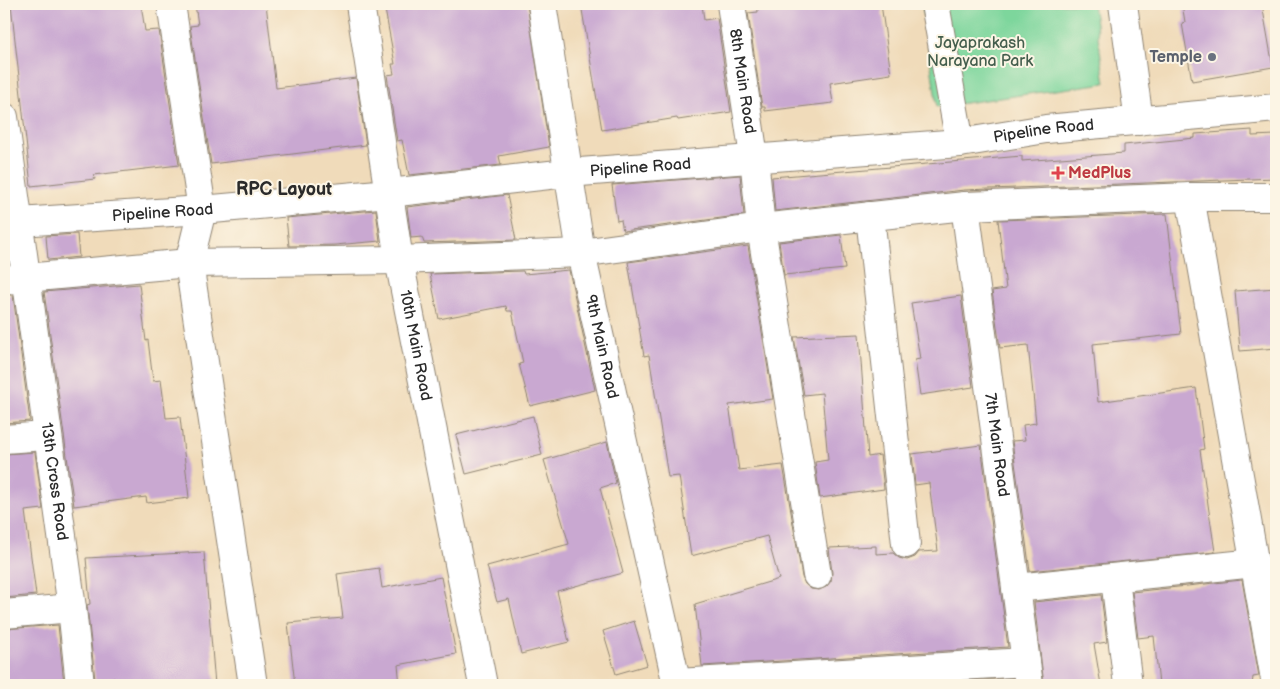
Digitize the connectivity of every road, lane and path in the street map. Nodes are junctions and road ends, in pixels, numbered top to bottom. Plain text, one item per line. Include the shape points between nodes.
1 (171, 4) edge
2 (360, 4) edge
3 (542, 4) edge
4 (731, 4) edge
5 (935, 4) edge
6 (1123, 4) edge
7 (1276, 108) edge
8 (4, 117) edge
9 (1139, 120) junction
10 (960, 143) junction
11 (754, 157) junction
12 (567, 173) junction
13 (389, 193) junction
14 (1190, 197) junction
15 (1276, 197) edge
16 (965, 206) junction
17 (202, 210) junction
18 (870, 216) junction
19 (10, 222) edge
20 (760, 228) junction
21 (581, 253) junction
22 (399, 260) junction
23 (189, 263) junction
24 (14, 279) edge
25 (46, 436) junction
26 (4, 439) edge
27 (906, 544) dead end
28 (1255, 564) junction
29 (817, 575) dead end
30 (1115, 579) junction
31 (1016, 588) junction
32 (72, 608) junction
33 (4, 614) edge
34 (1027, 674) edge
35 (677, 684) edge
36 (80, 685) edge
37 (253, 685) edge
38 (483, 685) edge
39 (1128, 685) edge
40 (1276, 685) edge

1 - 17 street
2 - 13 street, 10th Main Road
3 - 12 street, 9th Main Road
4 - 11 street, 8th Main Road
5 - 10 street
6 - 9 street
7 - 9 street, Pipeline Road
8 - 19 street, 13th Cross Road
9 - 10 street, Pipeline Road via 1046,129
10 - 11 street, Pipeline Road
11 - 12 street, Pipeline Road
11 - 20 street, 8th Main Road
12 - 13 street, Pipeline Road
12 - 21 street, 9th Main Road
13 - 17 street, Pipeline Road
13 - 22 street, 10th Main Road
14 - 15 street
14 - 16 street
14 - 28 street
16 - 18 street
16 - 31 street, 7th Main Road
17 - 19 street, Pipeline Road
17 - 23 street
18 - 20 street
18 - 27 street
19 - 24 street, 13th Cross Road
20 - 21 street
20 - 29 street, 8th Main Road
21 - 22 street
21 - 35 street, 9th Main Road
22 - 23 street
22 - 38 street, 10th Main Road
23 - 24 street
23 - 37 street
24 - 25 street, 13th Cross Road
25 - 26 street
25 - 32 street, 13th Cross Road
28 - 30 street
28 - 40 street
30 - 31 street
30 - 39 street
31 - 34 street, 7th Main Road
32 - 33 street
32 - 36 street, 13th Cross Road
34 - 35 street

